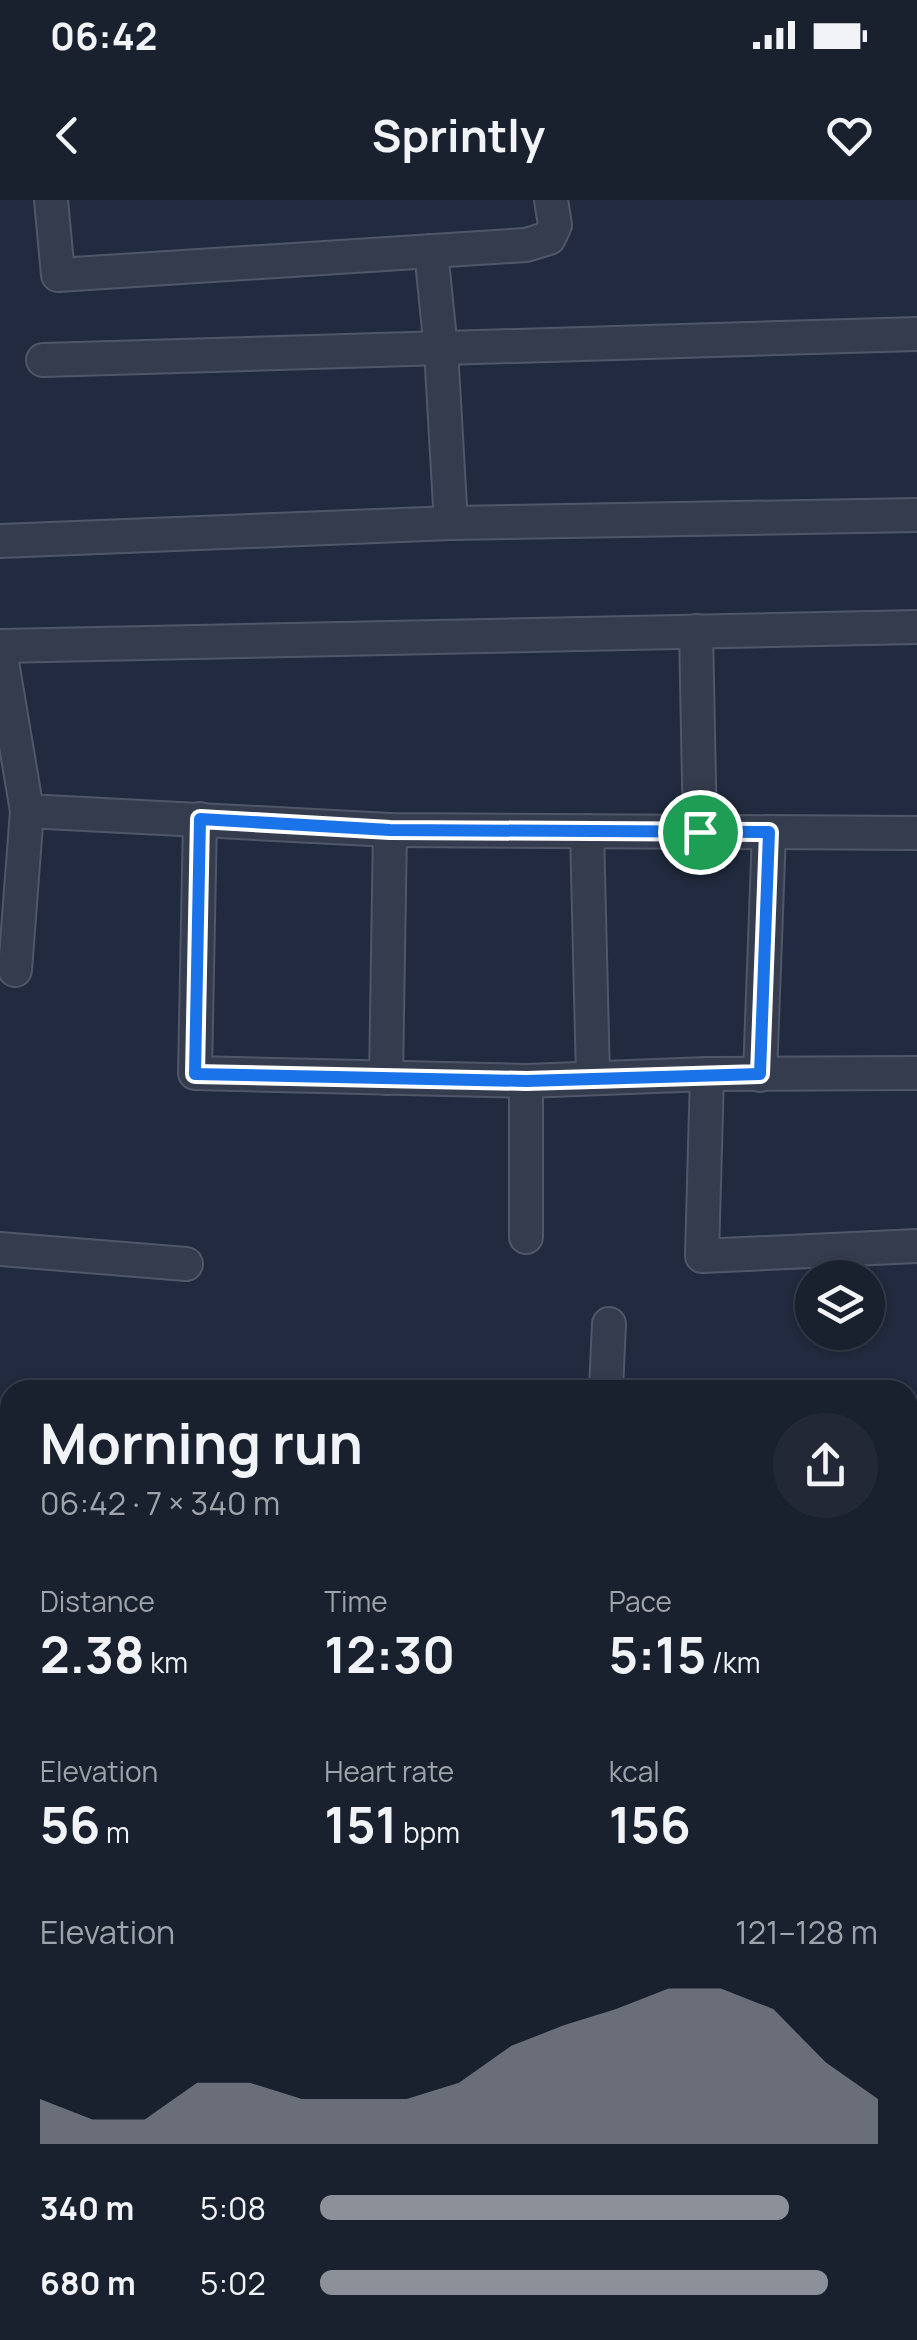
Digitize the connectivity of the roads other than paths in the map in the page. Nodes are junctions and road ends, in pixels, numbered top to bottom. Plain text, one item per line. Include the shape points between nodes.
1 (51, 200) edge
2 (551, 200) edge
3 (432, 251) junction
4 (917, 334) edge
5 (441, 350) junction
6 (43, 360) dead end
7 (917, 514) edge
8 (451, 523) junction
9 (0, 541) edge
10 (917, 627) edge
11 (696, 632) junction
12 (0, 648) edge
13 (28, 811) junction
14 (200, 819) junction
15 (390, 830) junction
16 (587, 831) junction
17 (700, 832) junction
18 (769, 832) junction
19 (917, 833) edge
20 (15, 970) dead end
21 (917, 1073) edge
22 (706, 1074) junction
23 (760, 1074) junction
24 (386, 1078) junction
25 (593, 1078) junction
26 (526, 1081) junction
27 (526, 1237) dead end
28 (917, 1246) edge
29 (0, 1248) edge
30 (186, 1264) dead end
31 (609, 1324) dead end
32 (606, 1380) edge

1 - 3 street via 58,275
2 - 3 street via 549,238 494,250
3 - 5 street
4 - 5 street
5 - 6 street
5 - 8 street
7 - 8 street
8 - 9 street
10 - 11 street
11 - 12 street
11 - 17 street
12 - 13 street
13 - 14 street
13 - 20 street
14 - 15 street
14 - 24 street via 195,1074
15 - 16 street
15 - 24 street
16 - 17 street
16 - 25 street
17 - 18 street
18 - 19 street
18 - 23 street
21 - 23 street
22 - 23 street
22 - 25 street
22 - 28 street via 702,1256
24 - 26 street
25 - 26 street
26 - 27 street
29 - 30 street
31 - 32 street

